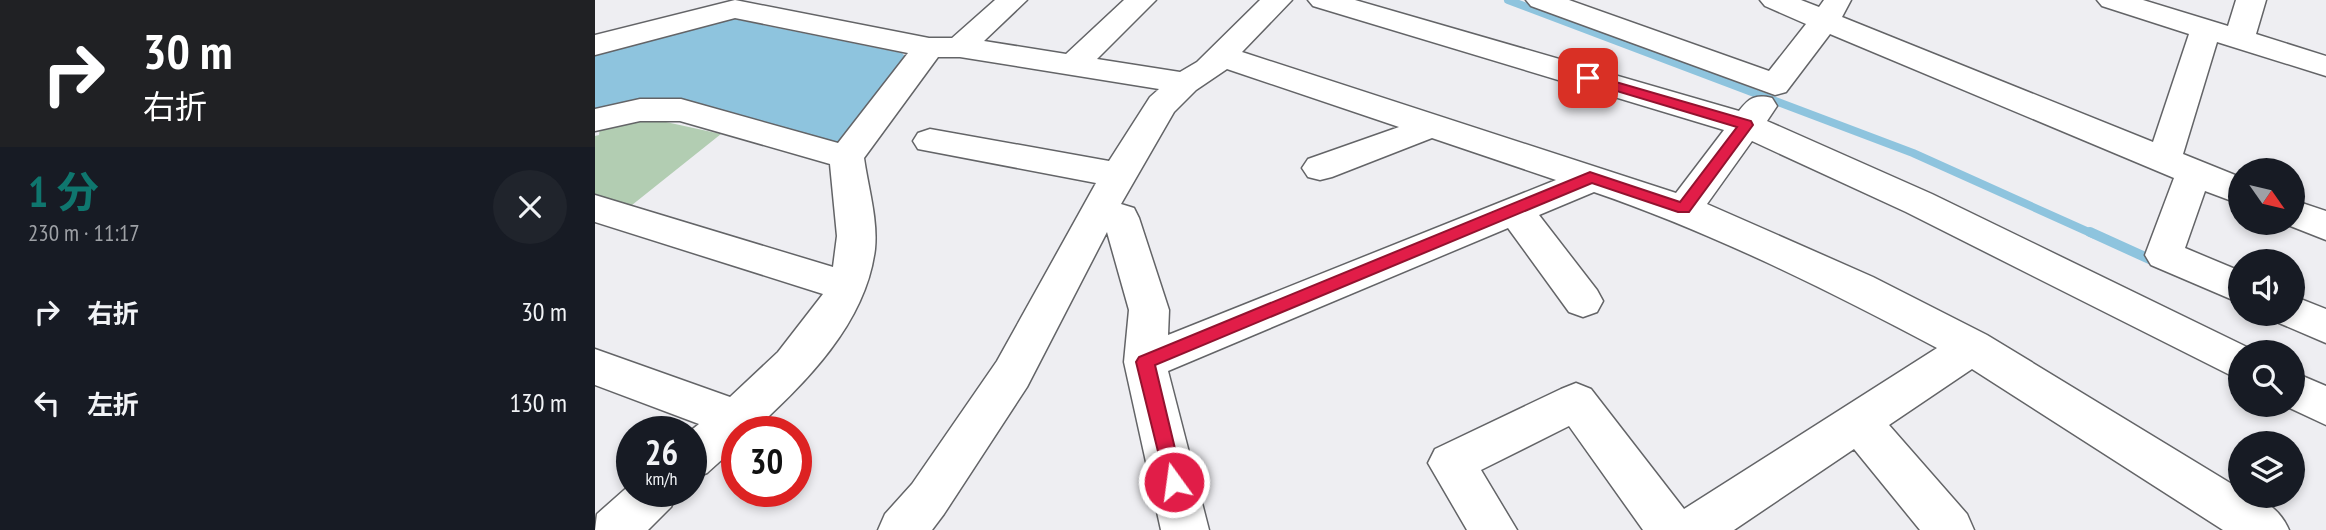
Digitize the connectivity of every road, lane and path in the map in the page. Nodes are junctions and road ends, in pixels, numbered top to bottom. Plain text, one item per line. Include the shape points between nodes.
1 (1011, 0) edge
2 (1141, 0) edge
3 (1277, 0) edge
4 (1323, 0) edge
5 (1775, 0) edge
6 (2251, 0) edge
7 (1544, 1) edge
8 (2129, 2) edge
9 (765, 6) edge
10 (696, 8) edge
11 (1832, 10) edge
12 (2206, 29) junction
13 (2239, 40) junction
14 (595, 45) edge
15 (945, 48) junction
16 (1221, 56) junction
17 (1075, 64) junction
18 (2326, 66) edge
19 (1185, 83) junction
20 (1756, 112) junction
21 (595, 120) edge
22 (1428, 122) junction
23 (930, 141) dead end
24 (846, 157) junction
25 (2179, 166) junction
26 (1320, 168) dead end
27 (1118, 175) junction
28 (1590, 177) junction
29 (2228, 186) edge
30 (595, 208) edge
31 (1684, 209) junction
32 (1515, 211) junction
33 (1100, 213) junction
34 (2305, 218) edge
35 (2326, 226) edge
36 (2228, 283) edge
37 (847, 287) junction
38 (1583, 301) dead end
39 (2305, 317) edge
40 (2326, 327) edge
41 (1972, 347) junction
42 (2228, 357) edge
43 (1145, 362) junction
44 (595, 367) edge
45 (2305, 396) edge
46 (2326, 406) edge
47 (730, 416) edge
48 (738, 416) edge
49 (1860, 423) junction
50 (721, 431) edge
51 (707, 444) edge
52 (639, 507) edge
53 (1697, 528) edge
54 (614, 530) edge
55 (902, 530) edge
56 (1185, 530) edge
57 (1493, 530) edge
58 (1951, 530) edge
59 (2265, 530) edge

1 - 15 street
2 - 17 street
3 - 16 street
4 - 20 street
5 - 11 street
6 - 13 street
7 - 11 street via 1775,85
8 - 12 street
9 - 10 street
9 - 15 street
10 - 14 street
11 - 25 street
12 - 13 street
12 - 25 street
13 - 18 street
15 - 17 street
15 - 24 street
16 - 19 street
16 - 22 street
17 - 19 street
19 - 27 street via 1162,105
20 - 31 street
20 - 42 street via 1919,203
21 - 24 street via 640,110 681,110
22 - 26 street via 1418,132
22 - 28 street
23 - 27 street
24 - 37 street via 856,249
25 - 29 street
25 - 36 street via 2164,255
27 - 33 street
28 - 31 street
28 - 32 street
30 - 37 street
31 - 41 street via 1859,288
32 - 38 street
32 - 43 street
33 - 43 street via 1121,218 1149,310
33 - 55 street via 1012,374
34 - 35 street
37 - 48 street via 812,346
39 - 40 street
41 - 49 street
41 - 59 street
43 - 56 street
44 - 47 street
45 - 46 street
49 - 53 street
49 - 58 street
50 - 51 street
52 - 54 street
53 - 57 street via 1576,401 1451,463

